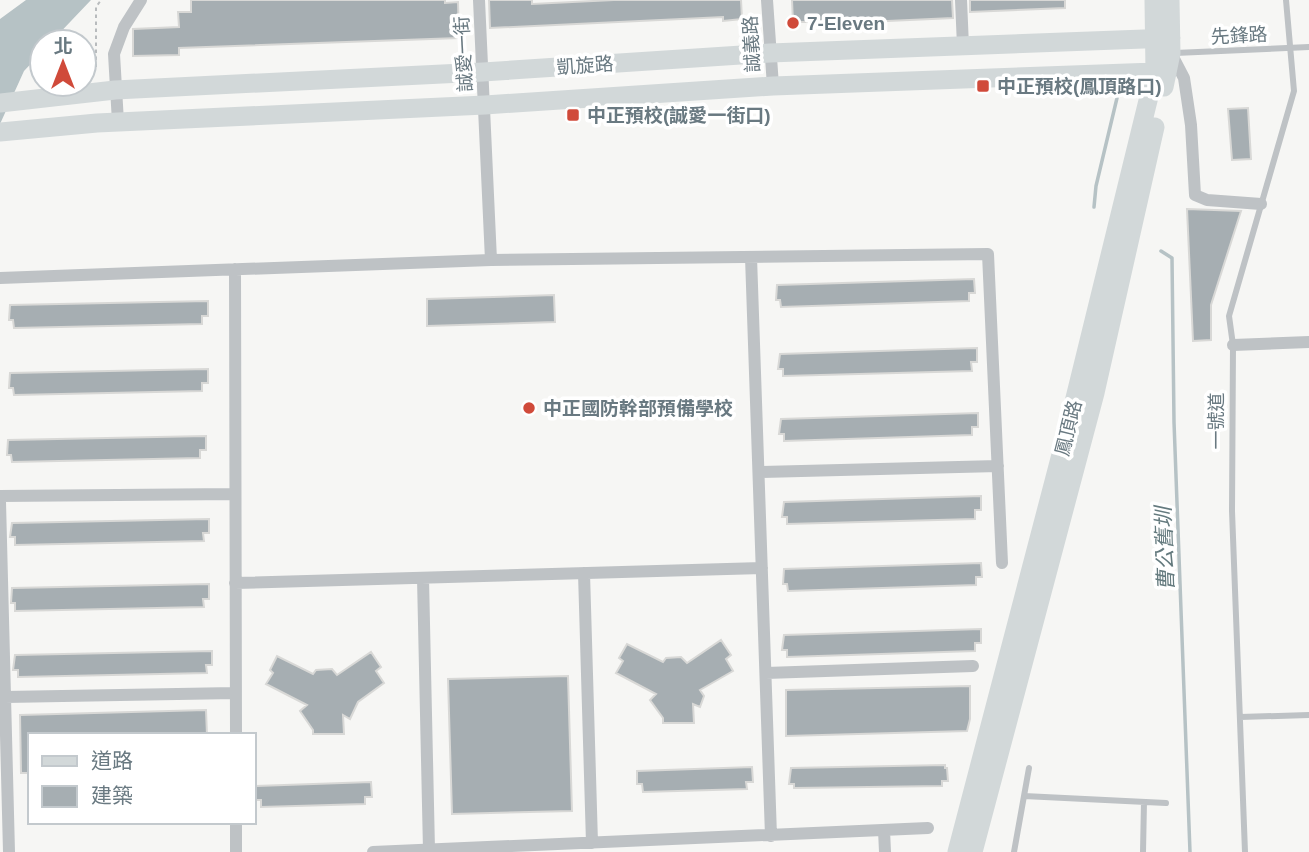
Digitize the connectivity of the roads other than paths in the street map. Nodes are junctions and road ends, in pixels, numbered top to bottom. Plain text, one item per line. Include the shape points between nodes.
1 (141, 0) edge
2 (479, 0) edge
3 (768, 0) edge
4 (961, 0) edge
5 (1154, 0) edge
6 (1170, 0) edge
7 (1286, 0) edge
8 (1165, 43) junction
9 (963, 46) junction
10 (1309, 47) edge
11 (1290, 48) junction
12 (770, 53) junction
13 (483, 72) junction
14 (1161, 73) junction
15 (773, 86) junction
16 (115, 90) junction
17 (0, 103) edge
18 (485, 105) junction
19 (118, 122) junction
20 (0, 132) edge
21 (1261, 204) junction
22 (751, 257) junction
23 (491, 260) junction
24 (235, 269) junction
25 (0, 278) edge
26 (1309, 342) edge
27 (1233, 345) junction
28 (998, 466) junction
29 (759, 472) junction
30 (235, 494) junction
31 (0, 496) edge
32 (0, 502) edge
33 (1002, 563) dead end
34 (762, 568) junction
35 (584, 573) junction
36 (423, 578) junction
37 (236, 583) junction
38 (973, 666) dead end
39 (766, 673) junction
40 (236, 693) junction
41 (5, 697) junction
42 (1309, 715) edge
43 (1240, 717) junction
44 (236, 733) edge
45 (1029, 768) dead end
46 (1024, 796) junction
47 (1144, 802) junction
48 (1166, 803) dead end
49 (4, 813) edge
50 (236, 824) edge
51 (928, 828) dead end
52 (884, 830) junction
53 (771, 836) junction
54 (592, 843) junction
55 (655, 846) edge
56 (429, 850) junction
57 (468, 850) edge
58 (9, 852) edge
59 (236, 852) edge
60 (373, 852) edge
61 (885, 852) edge
62 (957, 852) edge
63 (973, 852) edge
64 (1014, 852) edge
65 (1143, 852) edge
66 (1245, 852) edge

1 - 16 street via 114,54
2 - 13 street, 誠愛一街
3 - 12 street, 誠義路
4 - 9 street
5 - 8 street, 鳳頂路
6 - 8 street, 鳳頂路
7 - 11 lane, 一號道
8 - 9 street, 凱旋路
8 - 11 lane, 先鋒路
8 - 14 street, 鳳頂路
8 - 21 street via 1184,78 1195,195
9 - 12 street, 凱旋路
10 - 11 lane, 先鋒路
11 - 21 lane, 一號道 via 1294,91
12 - 13 street, 凱旋路
12 - 15 street, 誠義路
13 - 16 street, 凱旋路
13 - 18 street, 誠愛一街
14 - 15 street, 凱旋路
14 - 62 street, 鳳頂路
14 - 63 street, 鳳頂路 via 1095,393
15 - 18 street, 凱旋路
16 - 17 street, 凱旋路
16 - 19 street
18 - 19 street, 凱旋路
18 - 23 street, 誠愛一街
19 - 20 street, 凱旋路
21 - 27 lane, 一號道 via 1229,316
22 - 23 street
22 - 28 street via 988,254
22 - 29 street
23 - 24 street
24 - 25 street
24 - 30 street
26 - 27 street
27 - 43 lane, 一號道 via 1232,511
28 - 29 street
28 - 33 street
29 - 34 street
30 - 31 street
30 - 37 street
32 - 41 street
34 - 35 street
34 - 39 street
35 - 36 street
35 - 54 street
36 - 37 street
36 - 56 street
37 - 40 street
38 - 39 street
39 - 53 street
40 - 41 street
40 - 44 street
41 - 49 street
42 - 43 lane
43 - 66 lane, 一號道
45 - 46 lane
46 - 47 lane
46 - 64 lane
47 - 48 lane
47 - 65 lane
49 - 58 street
50 - 59 street
51 - 52 street
52 - 53 street
52 - 61 street
53 - 55 street
54 - 55 street
54 - 57 street
56 - 57 street
56 - 60 street

